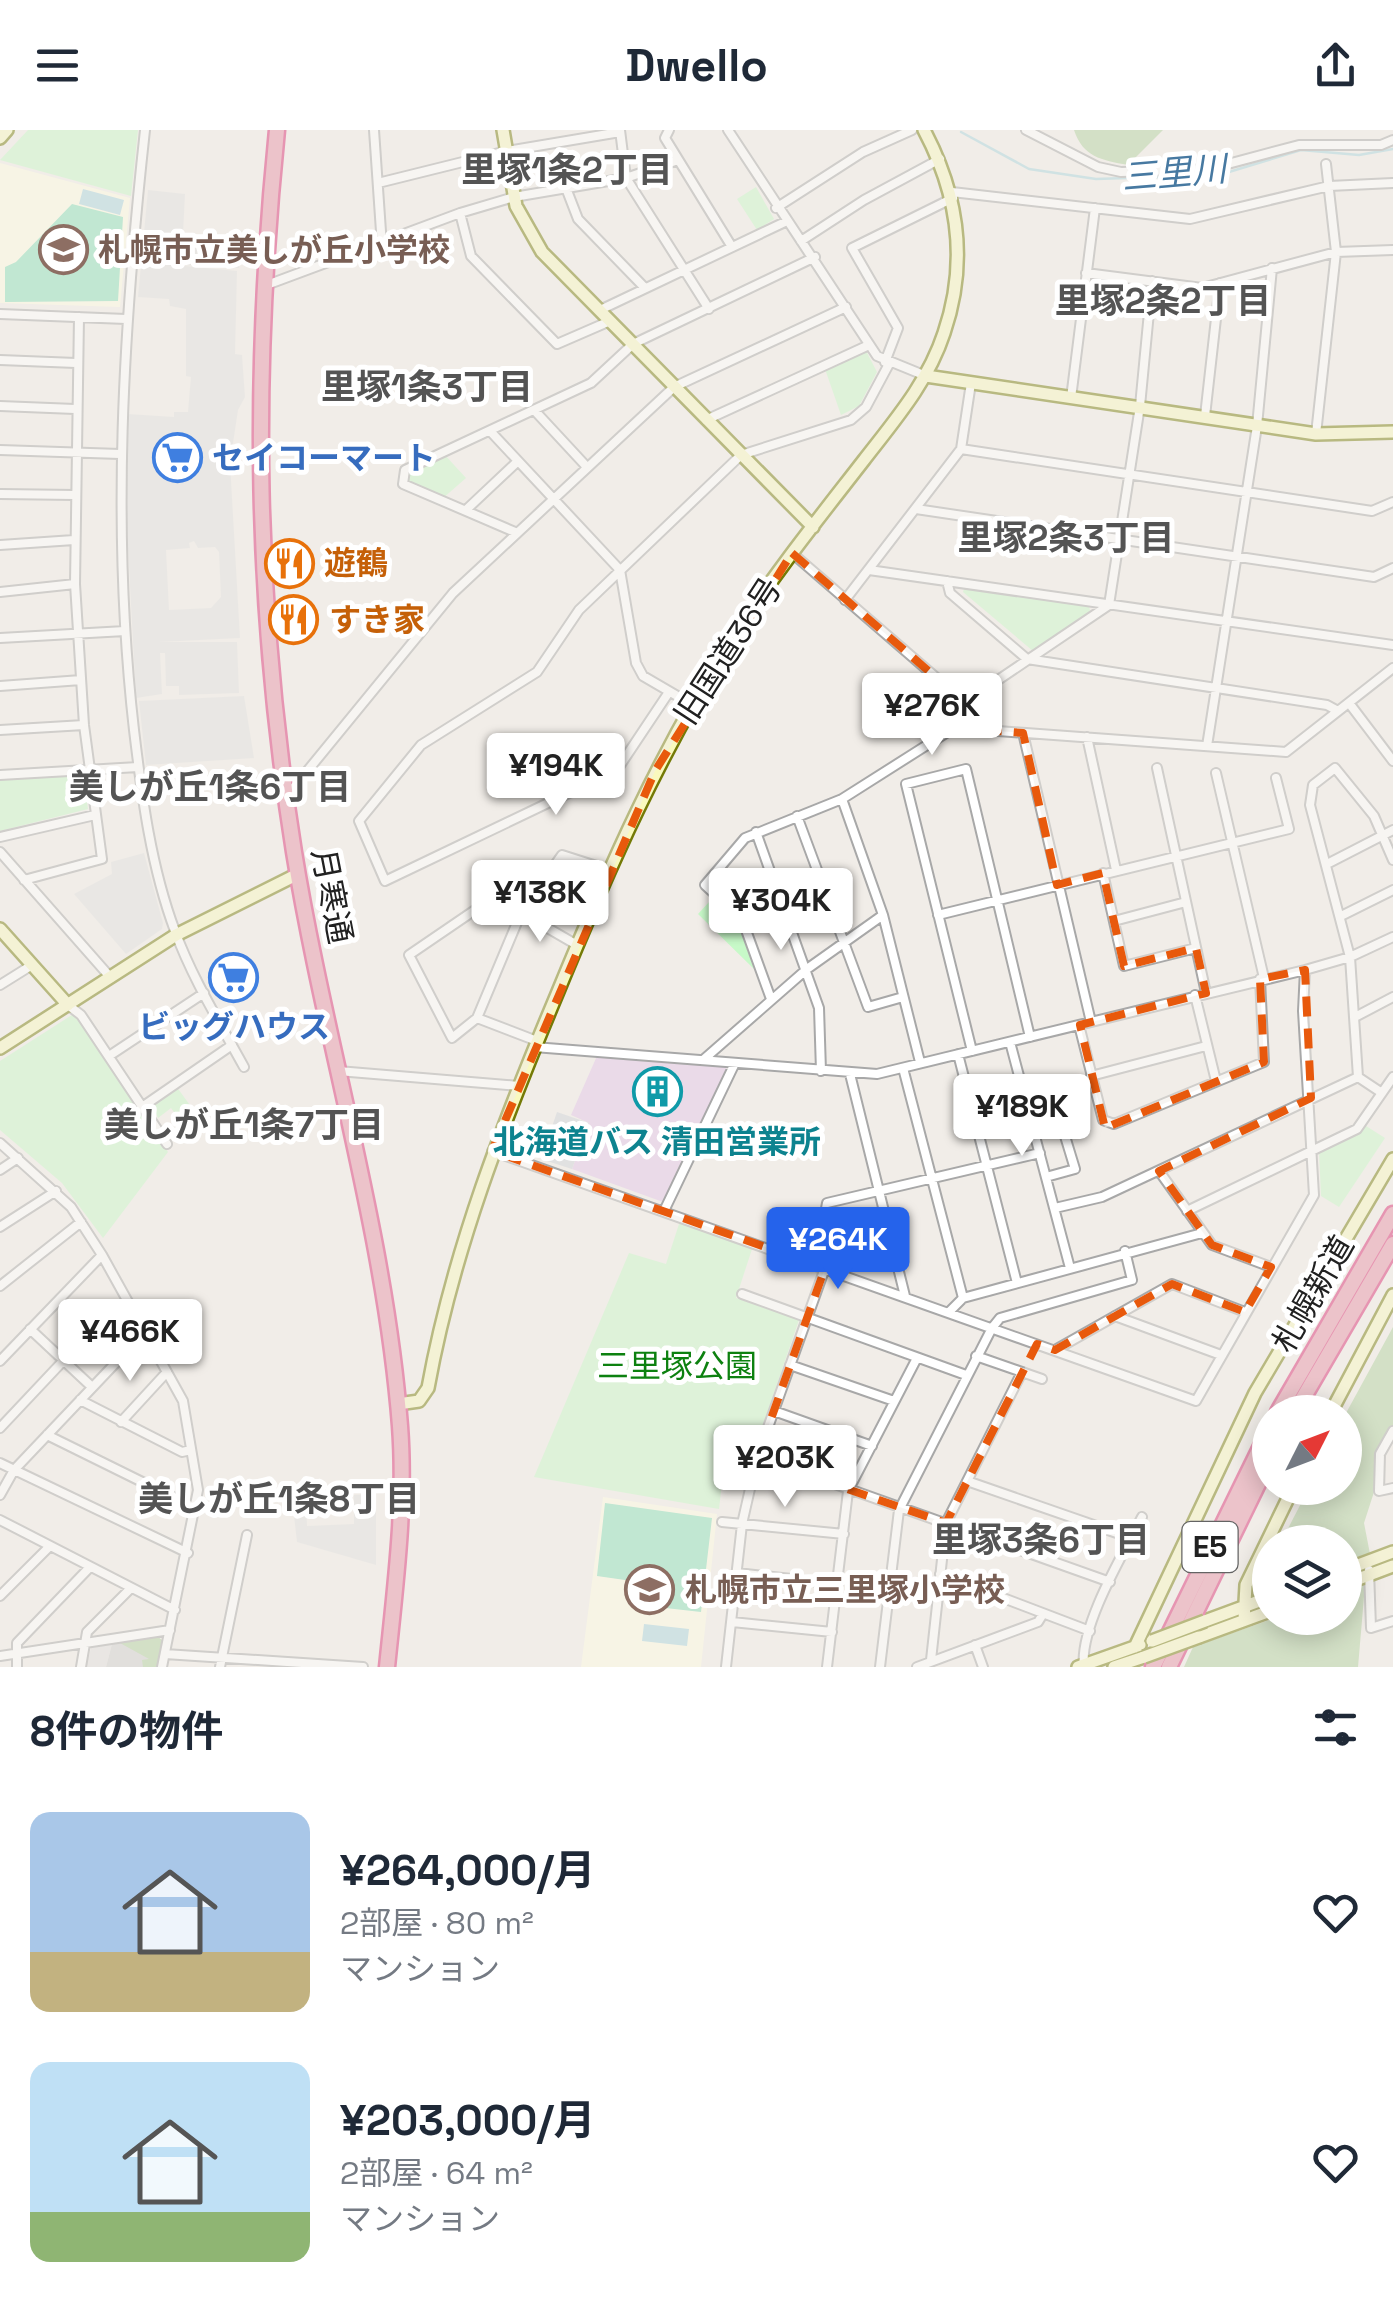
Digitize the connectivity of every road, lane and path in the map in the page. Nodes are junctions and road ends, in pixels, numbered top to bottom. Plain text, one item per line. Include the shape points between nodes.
1 (7, 130) edge
2 (145, 130) edge
3 (278, 130) edge
4 (374, 130) edge
5 (503, 130) edge
6 (669, 130) edge
7 (728, 130) edge
8 (912, 130) edge
9 (924, 130) edge
10 (1026, 130) edge
11 (620, 131) edge
12 (0, 138) edge
13 (1393, 140) edge
14 (506, 151) junction
15 (940, 159) junction
16 (678, 160) junction
17 (1326, 164) dead end
18 (626, 178) junction
19 (378, 182) junction
20 (1393, 182) edge
21 (1328, 186) junction
22 (566, 188) junction
23 (952, 195) junction
24 (514, 197) junction
25 (776, 208) junction
26 (1094, 208) junction
27 (460, 213) junction
28 (785, 222) junction
29 (802, 241) junction
30 (382, 246) junction
31 (732, 247) junction
32 (1393, 250) edge
33 (1336, 252) junction
34 (815, 258) junction
35 (1272, 268) junction
36 (684, 270) junction
37 (1086, 273) junction
38 (1152, 281) junction
39 (1220, 283) junction
40 (264, 286) junction
41 (644, 288) junction
42 (846, 307) junction
43 (709, 309) junction
44 (600, 310) junction
45 (0, 314) edge
46 (79, 317) junction
47 (126, 318) junction
48 (610, 322) junction
49 (633, 344) junction
50 (869, 344) junction
51 (0, 360) edge
52 (76, 363) junction
53 (887, 363) junction
54 (926, 376) junction
55 (971, 383) junction
56 (674, 387) junction
57 (1070, 398) junction
58 (0, 406) edge
59 (1140, 406) junction
60 (74, 409) junction
61 (535, 411) junction
62 (1205, 416) junction
63 (706, 420) junction
64 (1256, 426) junction
65 (491, 432) junction
66 (1393, 432) edge
67 (1316, 434) junction
68 (961, 449) junction
69 (0, 450) edge
70 (74, 453) junction
71 (120, 454) junction
72 (741, 455) junction
73 (518, 461) junction
74 (586, 466) junction
75 (1129, 474) junction
76 (1244, 490) junction
77 (0, 494) edge
78 (75, 495) junction
79 (552, 498) junction
80 (1393, 502) edge
81 (467, 509) junction
82 (916, 509) junction
83 (813, 527) junction
84 (515, 532) junction
85 (74, 540) junction
86 (1119, 540) junction
87 (0, 545) edge
88 (792, 553) junction
89 (1234, 557) junction
90 (1393, 568) edge
91 (620, 570) junction
92 (869, 570) junction
93 (947, 582) junction
94 (75, 584) junction
95 (0, 592) edge
96 (845, 600) junction
97 (1108, 605) junction
98 (1226, 622) junction
99 (126, 631) junction
100 (77, 633) junction
101 (0, 638) edge
102 (1393, 645) edge
103 (1027, 659) junction
104 (1391, 673) edge
105 (81, 680) junction
106 (0, 686) edge
107 (1214, 688) junction
108 (669, 692) junction
109 (964, 703) junction
110 (1349, 703) junction
111 (692, 704) junction
112 (1338, 711) junction
113 (84, 725) junction
114 (0, 730) edge
115 (1022, 733) junction
116 (1087, 737) junction
117 (1207, 746) junction
118 (1393, 760) edge
119 (138, 767) junction
120 (90, 768) junction
121 (1157, 768) dead end
122 (1216, 773) dead end
123 (0, 774) edge
124 (1276, 778) dead end
125 (286, 797) junction
126 (842, 798) junction
127 (95, 814) junction
128 (797, 816) junction
129 (1393, 830) edge
130 (756, 832) junction
131 (0, 838) edge
132 (1381, 838) junction
133 (1232, 844) junction
134 (0, 852) edge
135 (1176, 856) junction
136 (1393, 860) edge
137 (1326, 864) junction
138 (609, 870) junction
139 (1116, 870) junction
140 (1103, 873) junction
141 (298, 874) junction
142 (24, 880) junction
143 (1057, 885) junction
144 (1393, 890) edge
145 (997, 901) junction
146 (1186, 902) junction
147 (521, 913) junction
148 (883, 914) junction
149 (938, 915) junction
150 (1342, 916) junction
151 (1114, 920) junction
152 (0, 929) edge
153 (176, 935) junction
154 (1393, 937) edge
155 (844, 942) junction
156 (577, 945) junction
157 (1196, 948) junction
158 (1350, 958) junction
159 (32, 966) junction
160 (807, 969) junction
161 (1306, 970) junction
162 (112, 978) junction
163 (1262, 979) junction
164 (0, 985) edge
165 (204, 992) junction
166 (1206, 994) junction
167 (1195, 996) junction
168 (904, 997) junction
169 (1393, 997) edge
170 (771, 999) junction
171 (68, 1005) junction
172 (1355, 1017) junction
173 (477, 1018) junction
174 (1091, 1022) junction
175 (1080, 1025) junction
176 (1030, 1037) junction
177 (1010, 1042) junction
178 (536, 1044) junction
179 (232, 1045) junction
180 (1206, 1046) junction
181 (0, 1048) edge
182 (972, 1051) junction
183 (958, 1054) junction
184 (109, 1056) junction
185 (704, 1060) junction
186 (920, 1062) junction
187 (734, 1063) junction
188 (244, 1067) dead end
189 (903, 1068) junction
190 (338, 1071) junction
191 (820, 1071) junction
192 (850, 1074) junction
193 (1091, 1076) junction
194 (1358, 1077) junction
195 (1393, 1077) edge
196 (1216, 1081) junction
197 (519, 1086) junction
198 (1382, 1093) junction
199 (1311, 1098) junction
200 (142, 1107) junction
201 (1031, 1120) junction
202 (0, 1144) edge
203 (167, 1144) dead end
204 (1312, 1150) junction
205 (492, 1151) junction
206 (1040, 1153) junction
207 (18, 1158) junction
208 (1393, 1159) edge
209 (987, 1166) junction
210 (0, 1170) edge
211 (1159, 1171) junction
212 (1046, 1177) junction
213 (933, 1180) junction
214 (56, 1191) junction
215 (879, 1192) junction
216 (1054, 1208) junction
217 (664, 1210) junction
218 (1187, 1211) junction
219 (1393, 1214) edge
220 (81, 1222) junction
221 (0, 1226) edge
222 (1202, 1233) junction
223 (1393, 1244) edge
224 (1124, 1251) junction
225 (102, 1255) junction
226 (820, 1266) junction
227 (1271, 1267) junction
228 (1070, 1268) junction
229 (1018, 1283) junction
230 (0, 1286) edge
231 (742, 1294) dead end
232 (1393, 1294) edge
233 (905, 1296) junction
234 (962, 1298) junction
235 (948, 1312) junction
236 (1246, 1312) junction
237 (1116, 1316) junction
238 (806, 1318) junction
239 (992, 1328) junction
240 (30, 1329) junction
241 (145, 1332) junction
242 (1055, 1350) junction
243 (976, 1356) junction
244 (1221, 1356) junction
245 (917, 1358) junction
246 (64, 1360) junction
247 (0, 1361) edge
248 (790, 1365) junction
249 (167, 1372) junction
250 (1022, 1372) junction
251 (966, 1376) junction
252 (1042, 1379) dead end
253 (92, 1387) junction
254 (1288, 1395) edge
255 (1305, 1395) edge
256 (1340, 1395) edge
257 (80, 1400) junction
258 (894, 1401) junction
259 (398, 1404) junction
260 (774, 1410) junction
261 (122, 1422) junction
262 (0, 1428) edge
263 (1393, 1431) edge
264 (47, 1435) junction
265 (728, 1446) dead end
266 (872, 1446) junction
267 (191, 1450) junction
268 (757, 1458) junction
269 (1252, 1461) edge
270 (0, 1463) edge
271 (14, 1470) junction
272 (967, 1481) junction
273 (1393, 1488) edge
274 (848, 1491) junction
275 (0, 1495) edge
276 (1252, 1497) edge
277 (1285, 1505) edge
278 (198, 1509) junction
279 (899, 1510) junction
280 (1142, 1517) dead end
281 (0, 1521) edge
282 (722, 1522) dead end
283 (742, 1524) junction
284 (946, 1524) junction
285 (844, 1534) junction
286 (247, 1536) dead end
287 (1132, 1538) junction
288 (50, 1546) junction
289 (188, 1552) junction
290 (1393, 1552) edge
291 (1368, 1561) junction
292 (1362, 1563) edge
293 (90, 1566) junction
294 (1393, 1566) edge
295 (738, 1572) junction
296 (940, 1574) junction
297 (1369, 1575) junction
298 (1362, 1578) edge
299 (1110, 1582) junction
300 (838, 1584) junction
301 (131, 1588) junction
302 (0, 1596) edge
303 (1252, 1609) edge
304 (175, 1610) junction
305 (1252, 1612) edge
306 (1245, 1613) junction
307 (1043, 1614) junction
308 (1393, 1620) edge
309 (732, 1622) junction
310 (170, 1630) junction
311 (1090, 1631) junction
312 (832, 1632) junction
313 (87, 1642) junction
314 (975, 1645) junction
315 (15, 1653) junction
316 (165, 1654) junction
317 (221, 1655) junction
318 (0, 1656) edge
319 (1144, 1657) edge
320 (931, 1660) junction
321 (1082, 1666) edge
322 (17, 1667) edge
323 (80, 1667) edge
324 (162, 1667) edge
325 (220, 1667) edge
326 (363, 1667) edge
327 (387, 1667) edge
328 (726, 1667) edge
329 (827, 1667) edge
330 (880, 1667) edge
331 (917, 1667) edge
332 (983, 1667) edge
333 (1114, 1667) edge
334 (1168, 1667) edge

1 - 12 street
2 - 47 street
3 - 40 highway, 月寒通
4 - 19 street
5 - 14 street
6 - 16 street via 665,138
7 - 25 street
8 - 25 street via 863,152
9 - 15 street, 旧国道36号
10 - 13 street via 1121,172 1209,169 1299,144 1382,146
11 - 14 street
11 - 18 street
14 - 19 street
14 - 24 street
15 - 23 street, 旧国道36号
15 - 29 street
16 - 18 street
16 - 31 street
17 - 21 street
18 - 22 street
18 - 36 street
19 - 30 street
20 - 21 street
21 - 26 street via 1190,219
21 - 33 street
22 - 24 street
22 - 41 street via 578,219
23 - 26 street
23 - 53 street via 852,248 898,328
23 - 54 street, 旧国道36号 via 955,289
24 - 27 street
24 - 44 street via 526,231
25 - 28 street
26 - 37 street
27 - 30 street
27 - 48 street via 470,256 557,344
28 - 29 street
28 - 31 street
29 - 34 street
30 - 40 street
31 - 36 street
32 - 33 street
33 - 35 street
33 - 67 street
34 - 42 street
34 - 43 street
35 - 39 street
35 - 64 street
36 - 41 street
36 - 43 street
37 - 38 street
37 - 57 street
38 - 39 street via 1202,288
38 - 59 street
39 - 62 street
40 - 125 highway, 月寒通 via 258,468 265,615
41 - 44 street
42 - 50 street
42 - 56 street
43 - 49 street
44 - 48 street
45 - 46 street
46 - 47 street
46 - 52 street
47 - 71 street
48 - 49 street
49 - 56 street
49 - 61 street via 591,383
50 - 53 street
50 - 63 street
51 - 52 street
52 - 60 street
53 - 54 street
53 - 72 street via 866,407 851,420
54 - 55 street
54 - 83 street, 旧国道36号
55 - 57 street
55 - 68 street
56 - 63 street
56 - 74 street
57 - 59 street
58 - 60 street
59 - 62 street
59 - 75 street
60 - 70 street
61 - 65 street
61 - 74 street
62 - 64 street
63 - 72 street
64 - 67 street
64 - 76 street
65 - 73 street
65 - 81 street via 405,470 403,484
66 - 67 street
68 - 75 street
68 - 82 street
69 - 70 street
70 - 71 street
70 - 78 street
71 - 99 street
72 - 83 street
72 - 91 street
73 - 79 street
73 - 81 street
74 - 79 street
75 - 76 street
75 - 86 street
76 - 80 street via 1372,511
76 - 89 street
77 - 78 street
78 - 85 street
79 - 84 street
79 - 91 street
81 - 84 street
82 - 86 street
82 - 92 street
83 - 88 street, 旧国道36号
84 - 125 street via 394,660
85 - 87 street
85 - 94 street
86 - 89 street
86 - 97 street
88 - 96 street
88 - 111 street, 旧国道36号
89 - 90 street via 1374,577
89 - 98 street
91 - 108 street via 636,662 643,676
91 - 108 street via 579,610 536,672 421,745 359,822 385,881 617,770
92 - 93 street
92 - 96 street
93 - 97 street
93 - 103 street via 950,593
94 - 95 street
94 - 100 street
96 - 109 street
97 - 98 street
97 - 103 street
98 - 102 street
98 - 107 street
99 - 100 street
99 - 119 street
100 - 101 street
100 - 105 street
103 - 107 street
103 - 109 street
104 - 110 street
105 - 106 street
105 - 113 street
107 - 112 street
107 - 117 street
108 - 111 street
109 - 115 street via 998,731
109 - 126 street via 946,733
110 - 112 street
110 - 118 street
111 - 138 street, 旧国道36号
112 - 117 street via 1286,752
113 - 114 street
113 - 120 street
115 - 116 street
115 - 143 street
116 - 117 street
116 - 139 street
119 - 120 street
119 - 153 street
120 - 123 street
120 - 127 street
121 - 135 street
122 - 133 street
124 - 133 street via 1288,829
125 - 141 highway, 月寒通
126 - 128 street
126 - 148 street
127 - 131 street
127 - 142 street via 102,859
128 - 130 street
128 - 155 street
129 - 132 street
130 - 160 street
130 - 170 street via 705,885 742,918
132 - 136 street
132 - 137 street
132 - 137 street via 1374,816 1336,768 1313,786 1310,805
133 - 135 street
133 - 163 street
134 - 142 street
135 - 139 street
135 - 146 street
137 - 150 street
138 - 147 street via 562,855
138 - 156 street, 旧国道36号
139 - 140 street
140 - 143 street
140 - 151 street
141 - 153 street
141 - 190 highway, 月寒通
142 - 162 street
143 - 145 street
143 - 174 street
144 - 150 street
145 - 149 street
145 - 149 street via 966,769 906,784
145 - 176 street
146 - 151 street
146 - 157 street
147 - 156 street
147 - 173 street
147 - 173 street via 494,897 409,955 452,1038
148 - 155 street
148 - 168 street
149 - 182 street
150 - 158 street
151 - 157 street via 1124,966
152 - 159 street
153 - 162 street
153 - 165 street
154 - 158 street
155 - 160 street
155 - 168 street via 868,1008
156 - 178 street, 旧国道36号
157 - 166 street
158 - 161 street
158 - 172 street
159 - 164 street
159 - 171 street
160 - 170 street
160 - 191 street via 819,1008
161 - 163 street
161 - 199 street
162 - 171 street
163 - 166 street
163 - 196 street via 1264,1062
165 - 179 street
165 - 184 street
166 - 167 street
167 - 174 street
167 - 180 street
168 - 186 street
169 - 172 street
170 - 185 street
171 - 181 street
171 - 184 street
172 - 194 street
173 - 178 street
174 - 175 street
175 - 176 street
175 - 193 street
176 - 177 street
177 - 182 street
177 - 201 street
178 - 185 street
178 - 197 street, 旧国道36号
179 - 188 street
179 - 200 street
180 - 193 street
180 - 196 street
182 - 183 street
183 - 186 street
183 - 209 street
184 - 200 street
185 - 187 street
186 - 189 street
187 - 191 street
187 - 217 street
189 - 192 street
189 - 213 street
190 - 197 street
190 - 259 highway, 月寒通
191 - 192 street
192 - 215 street
193 - 196 street via 1102,1120 1114,1124
194 - 198 street
194 - 199 street
195 - 198 street
197 - 205 street, 旧国道36号
198 - 204 street via 1357,1129
199 - 204 street
199 - 211 street
200 - 203 street
201 - 206 street
201 - 212 street via 1058,1112 1074,1169
202 - 207 street
204 - 218 street
204 - 227 street via 1314,1194
205 - 217 street
205 - 259 street, 旧国道36号 via 455,1264 428,1388 419,1400
206 - 209 street
206 - 212 street
207 - 210 street
207 - 214 street
208 - 319 street, 札幌新道 via 1255,1394
209 - 213 street
209 - 229 street
211 - 216 street
211 - 218 street
212 - 216 street
213 - 215 street
213 - 234 street
214 - 220 street
214 - 221 street
215 - 226 street via 827,1203
215 - 233 street
216 - 228 street
217 - 226 street
218 - 222 street
219 - 254 highway
220 - 225 street
220 - 230 street
222 - 224 street
222 - 227 street via 1212,1245
223 - 255 highway
224 - 228 street
224 - 239 street via 1132,1280 1000,1318
225 - 240 street
225 - 241 street
226 - 233 street
226 - 238 street
227 - 236 street
228 - 229 street
229 - 234 street
231 - 238 street
232 - 256 street
233 - 235 street
234 - 235 street
235 - 239 street
236 - 237 street via 1172,1284
236 - 244 street
237 - 242 street
237 - 244 street
238 - 245 street
238 - 248 street
239 - 242 street
239 - 243 street
240 - 246 street
240 - 247 street
241 - 249 street
241 - 253 street
242 - 244 street via 1196,1400
243 - 250 street
243 - 251 street
245 - 251 street
245 - 258 street
246 - 253 street
246 - 262 street
248 - 258 street
248 - 260 street
249 - 261 street
249 - 267 street via 183,1401
250 - 252 street
250 - 272 street
251 - 279 street
253 - 257 street
257 - 261 street
257 - 264 street
258 - 266 street
259 - 327 highway, 月寒通 via 401,1483
260 - 266 street
260 - 268 street
261 - 267 street via 182,1452
263 - 273 street via 1380,1454 1379,1491
264 - 271 street
264 - 278 street
265 - 268 street
266 - 274 street
267 - 278 street
268 - 274 street
268 - 283 street
269 - 319 highway, E5
270 - 271 street
271 - 275 street
271 - 289 street
272 - 284 street
272 - 287 street
274 - 279 street
274 - 285 street
276 - 334 highway, E5
277 - 306 street via 1246,1585
278 - 289 street
279 - 284 street
279 - 330 street
280 - 287 street
281 - 288 street
282 - 283 street
283 - 285 street
283 - 295 street
284 - 296 street
284 - 299 street
285 - 300 street
286 - 317 street
287 - 299 street
288 - 293 street
288 - 302 street
289 - 304 street
290 - 291 street
291 - 292 street
291 - 297 street
293 - 301 street
293 - 315 street via 17,1643
294 - 297 street
295 - 300 street
295 - 309 street
296 - 307 street
296 - 320 street
297 - 298 street
297 - 308 street via 1371,1628
299 - 311 street
300 - 312 street
301 - 304 street
301 - 313 street via 87,1632
303 - 306 street
304 - 310 street
305 - 306 street
306 - 319 street, bridge
306 - 319 street, bridge via 1152,1640
307 - 311 street
307 - 314 street via 1038,1622
309 - 312 street
309 - 328 street
310 - 313 street
310 - 316 street
311 - 321 street
312 - 329 street
313 - 315 street
313 - 323 street
314 - 320 street
314 - 332 street
315 - 318 street
315 - 322 street
316 - 317 street
316 - 324 street
317 - 325 street
317 - 326 street
319 - 321 street
319 - 333 street
320 - 331 street

